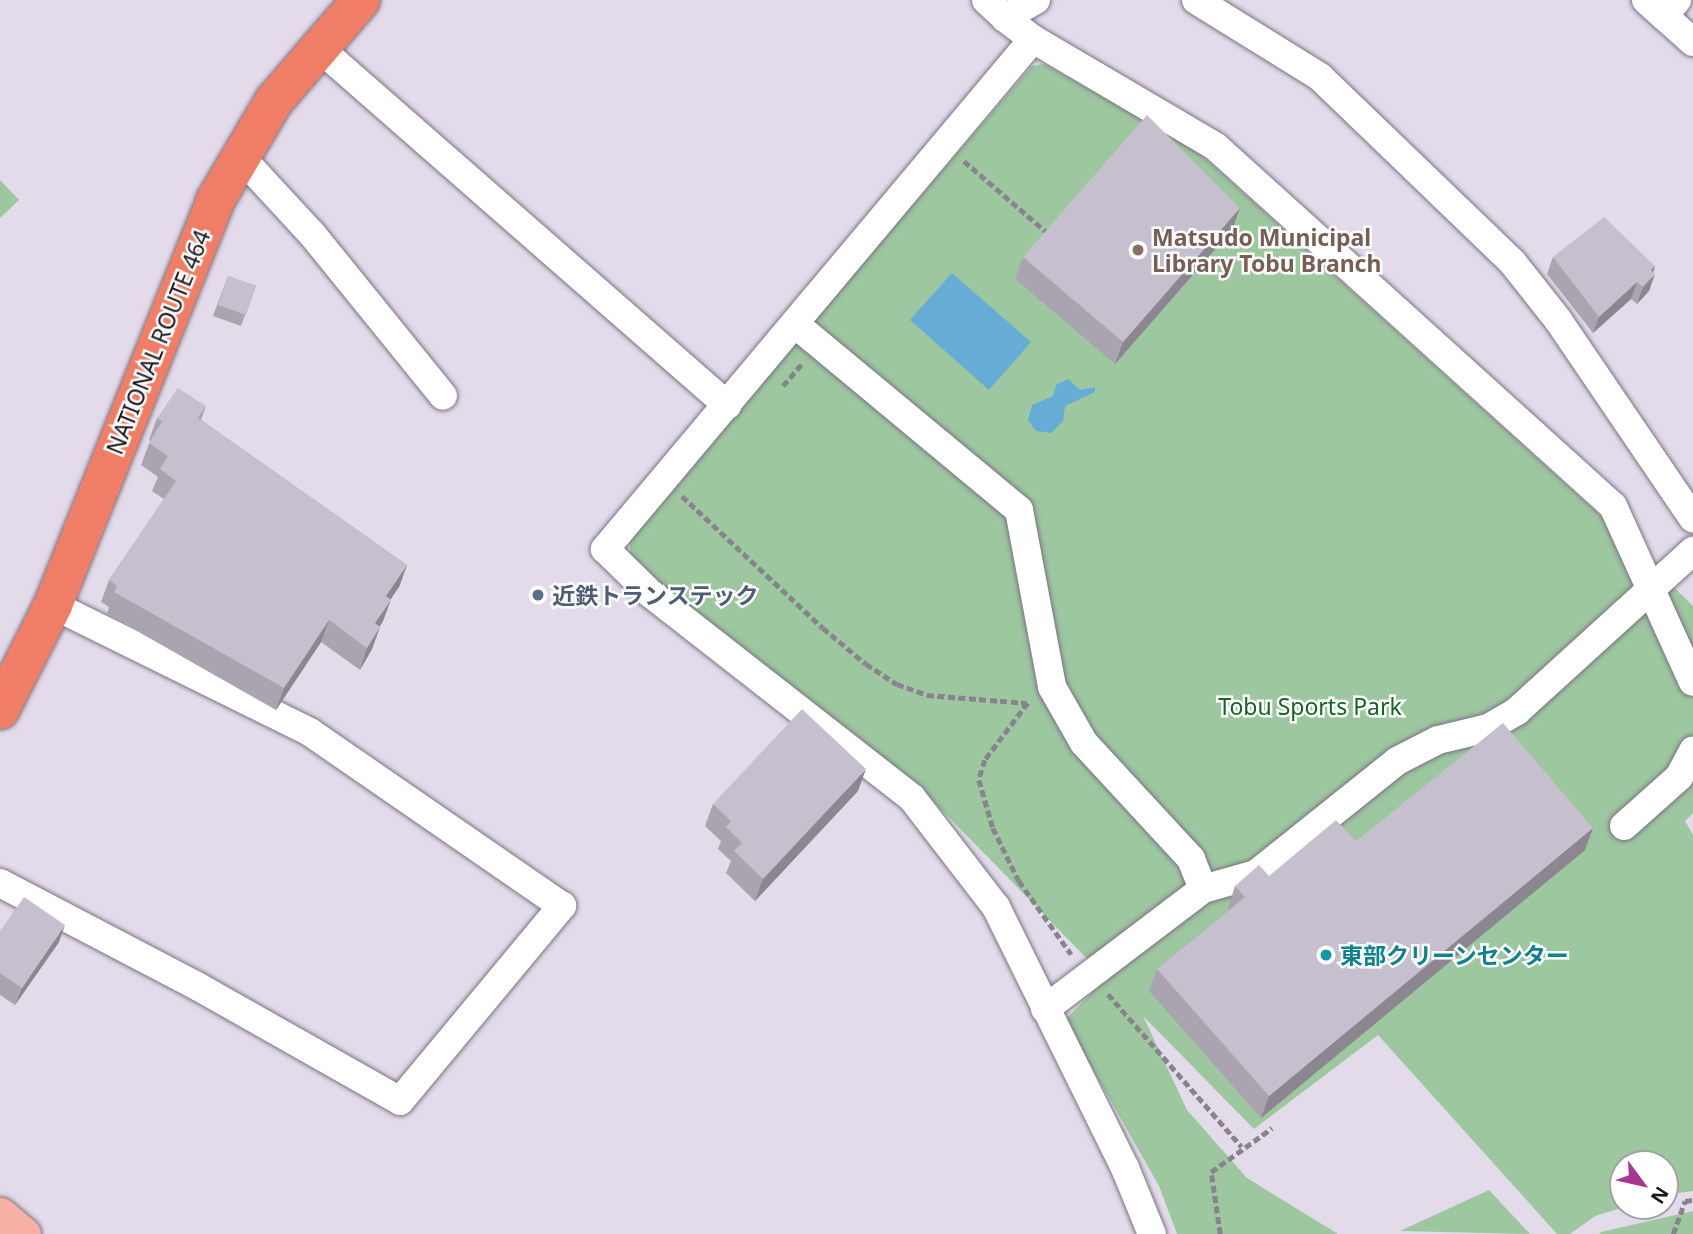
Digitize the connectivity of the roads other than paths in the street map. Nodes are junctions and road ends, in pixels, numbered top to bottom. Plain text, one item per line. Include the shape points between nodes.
1 (361, 0) edge
2 (1036, 0) edge
3 (1196, 0) edge
4 (1662, 5) edge
5 (996, 9) edge
6 (1033, 39) junction
7 (1693, 42) edge
8 (318, 47) junction
9 (239, 155) junction
10 (795, 324) junction
11 (443, 396) dead end
12 (727, 405) junction
13 (1693, 519) edge
14 (1693, 551) edge
15 (1653, 589) junction
16 (52, 605) junction
17 (1693, 682) edge
18 (0, 710) edge
19 (1693, 751) edge
20 (1624, 826) dead end
21 (0, 883) edge
22 (1203, 889) junction
23 (1045, 1009) junction
24 (0, 1215) edge
25 (23, 1234) edge
26 (1152, 1234) edge

1 - 8 highway, NATIONAL ROUTE 464
2 - 5 street
3 - 13 street via 1320,78 1513,263 1558,320
4 - 7 street
5 - 6 street
6 - 10 street
6 - 15 street via 1216,147 1613,506
8 - 9 highway, NATIONAL ROUTE 464
8 - 12 street
9 - 11 street via 312,234
9 - 16 highway, NATIONAL ROUTE 464 via 215,201
10 - 12 street
10 - 22 street via 1020,510 1055,692 1084,743 1191,859
12 - 23 street via 605,550 651,594 912,798 996,907
14 - 15 street
15 - 17 street
15 - 22 street via 1517,711 1488,729 1438,740 1397,761 1256,874
16 - 18 highway, NATIONAL ROUTE 464
16 - 21 street via 310,732 562,906 400,1101 186,979
19 - 20 street via 1679,776
22 - 23 street
23 - 26 street via 1125,1168
24 - 25 main road

